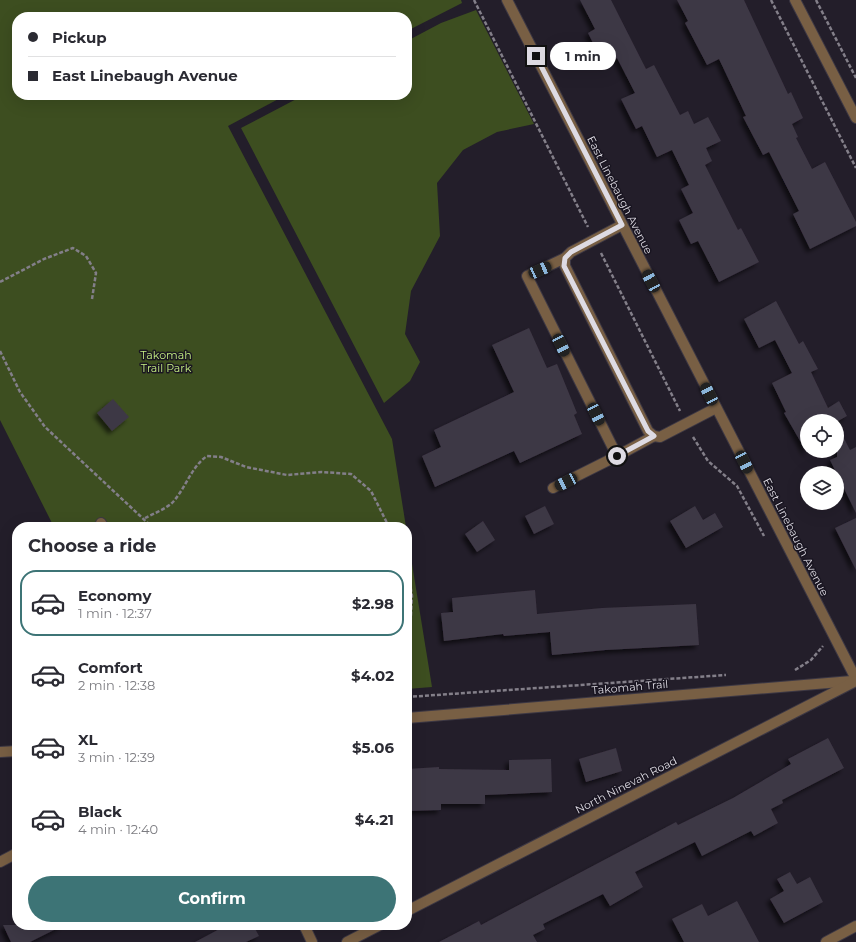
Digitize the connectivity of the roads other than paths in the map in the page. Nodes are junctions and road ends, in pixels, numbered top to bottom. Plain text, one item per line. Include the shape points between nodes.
1 (507, 0) edge
2 (795, 0) edge
3 (856, 118) edge
4 (622, 225) junction
5 (565, 258) junction
6 (716, 408) junction
7 (654, 436) junction
8 (617, 456) junction
9 (553, 488) dead end
10 (856, 680) edge
11 (412, 718) edge
12 (12, 751) edge
13 (0, 752) edge
14 (12, 856) edge
15 (0, 862) edge
16 (412, 908) edge
17 (856, 926) edge
18 (306, 930) edge
19 (370, 930) edge
20 (312, 942) edge
21 (347, 942) edge
22 (826, 942) edge

1 - 4 street, East Linebaugh Avenue
2 - 3 street
4 - 5 street via 571,252
4 - 6 street, East Linebaugh Avenue
5 - 7 street via 564,266 648,431
5 - 8 street via 527,276
6 - 7 street via 660,437
6 - 10 street, East Linebaugh Avenue
7 - 8 street
8 - 9 street
10 - 11 street, Takomah Trail
10 - 16 street, North Ninevah Road
12 - 13 street
14 - 15 street
17 - 22 street
18 - 20 street
19 - 21 street

